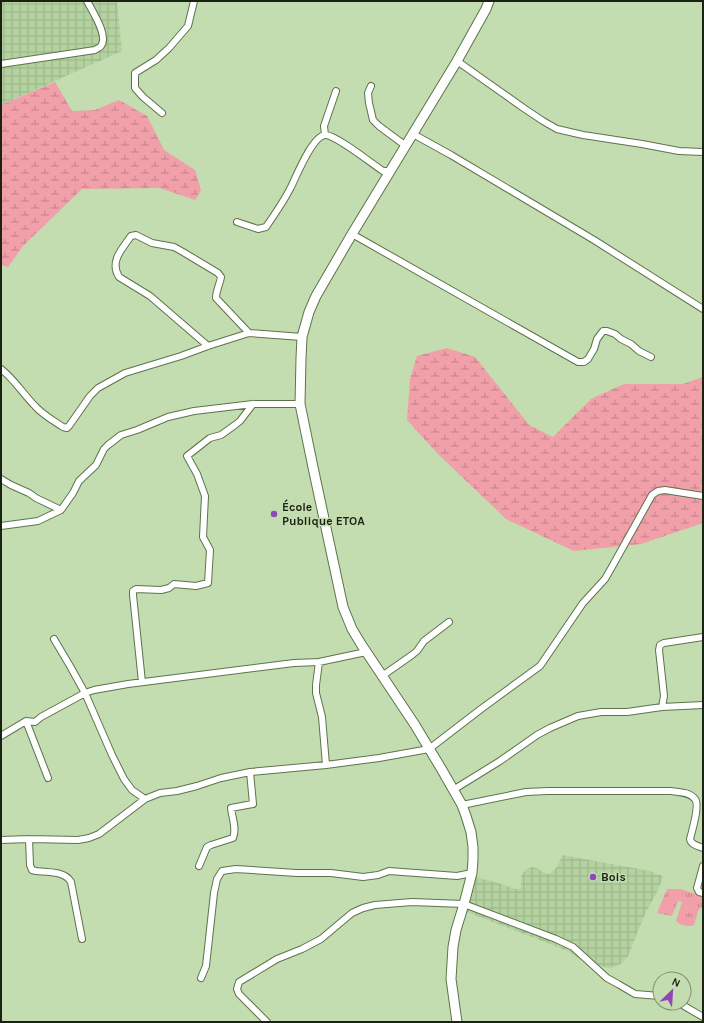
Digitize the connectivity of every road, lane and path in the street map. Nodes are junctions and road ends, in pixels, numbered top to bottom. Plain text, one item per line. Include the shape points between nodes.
1 (87, 1) edge
2 (194, 1) edge
3 (489, 1) edge
4 (457, 61) junction
5 (1, 64) edge
6 (371, 86) dead end
7 (336, 91) dead end
8 (162, 113) dead end
9 (413, 134) junction
10 (325, 135) junction
11 (406, 146) junction
12 (703, 152) edge
13 (390, 171) junction
14 (237, 222) dead end
15 (352, 234) junction
16 (703, 308) edge
17 (249, 333) junction
18 (302, 337) junction
19 (208, 346) junction
20 (651, 357) dead end
21 (1, 369) edge
22 (253, 404) junction
23 (300, 404) junction
24 (1, 480) edge
25 (703, 496) edge
26 (61, 510) junction
27 (1, 526) edge
28 (449, 622) dead end
29 (703, 637) edge
30 (54, 639) dead end
31 (366, 652) junction
32 (318, 662) junction
33 (382, 676) junction
34 (142, 682) junction
35 (85, 693) junction
36 (703, 705) edge
37 (662, 707) junction
38 (26, 721) junction
39 (1, 736) edge
40 (429, 749) junction
41 (326, 765) junction
42 (250, 772) junction
43 (48, 778) dead end
44 (453, 790) junction
45 (145, 799) junction
46 (462, 805) junction
47 (29, 839) junction
48 (1, 840) edge
49 (703, 848) edge
50 (199, 866) dead end
51 (703, 866) edge
52 (472, 873) junction
53 (703, 894) edge
54 (464, 904) junction
55 (82, 939) dead end
56 (201, 978) dead end
57 (652, 995) edge
58 (692, 1011) edge
59 (703, 1017) edge
60 (267, 1022) edge
61 (457, 1022) edge

1 - 5 street via 102,30 101,46 96,50
2 - 8 street via 188,26 156,60 135,74 135,88
3 - 4 street
4 - 9 street
4 - 12 street via 519,105 557,128 583,135 679,151
6 - 11 street via 368,103 373,120
7 - 10 street via 324,126
9 - 11 street
9 - 16 street via 594,240
10 - 13 street via 336,139 383,171
10 - 14 street via 320,136 302,162 291,187 266,227 258,229
11 - 13 street
13 - 15 street
15 - 18 street via 316,296
15 - 20 street via 578,362 588,359 603,331 616,334
17 - 18 street
17 - 19 street
17 - 19 street via 216,298 221,281 218,273 174,247 152,243 136,235 131,236 115,264 119,277 150,296
18 - 23 street
19 - 21 street via 125,373 98,388 67,428 42,413
22 - 23 street
22 - 26 street via 194,411 168,417 121,435 104,449 96,465 79,482
22 - 34 street via 235,425 221,435 210,438 187,456 205,496 203,537 210,550 208,583 196,586 174,584 161,590 133,591
23 - 31 street via 343,607
24 - 26 street
25 - 40 street via 665,490 652,495 605,579 583,603 540,666
26 - 27 street via 38,521
28 - 33 street via 424,641 417,651
29 - 37 street via 660,645 664,696
30 - 35 street
31 - 32 street
31 - 33 street
32 - 34 street
32 - 41 street via 316,692
33 - 40 street
34 - 35 street
35 - 38 street via 35,722
35 - 45 street via 124,779 132,790
36 - 37 street
37 - 44 street via 627,712 601,712 574,718 537,735
38 - 39 street
38 - 43 street
40 - 41 street
40 - 44 street
41 - 42 street
42 - 45 street via 160,793
42 - 50 street via 253,804 232,808 233,838 207,847
44 - 46 street
45 - 47 street via 99,834 89,838
46 - 49 street via 526,792 682,792 695,799 697,804 690,841
46 - 52 street via 472,840
47 - 48 street
47 - 55 street via 32,870 62,874 69,878
51 - 53 street via 697,888
52 - 54 street
52 - 56 street via 457,876 389,871 363,876 236,869 222,871 217,878 214,893 206,966
54 - 57 street via 573,947 607,978 635,994
54 - 60 street via 397,903 375,905 352,913 321,939 277,959 239,982 239,994
54 - 61 street via 453,947 452,985
58 - 59 street

